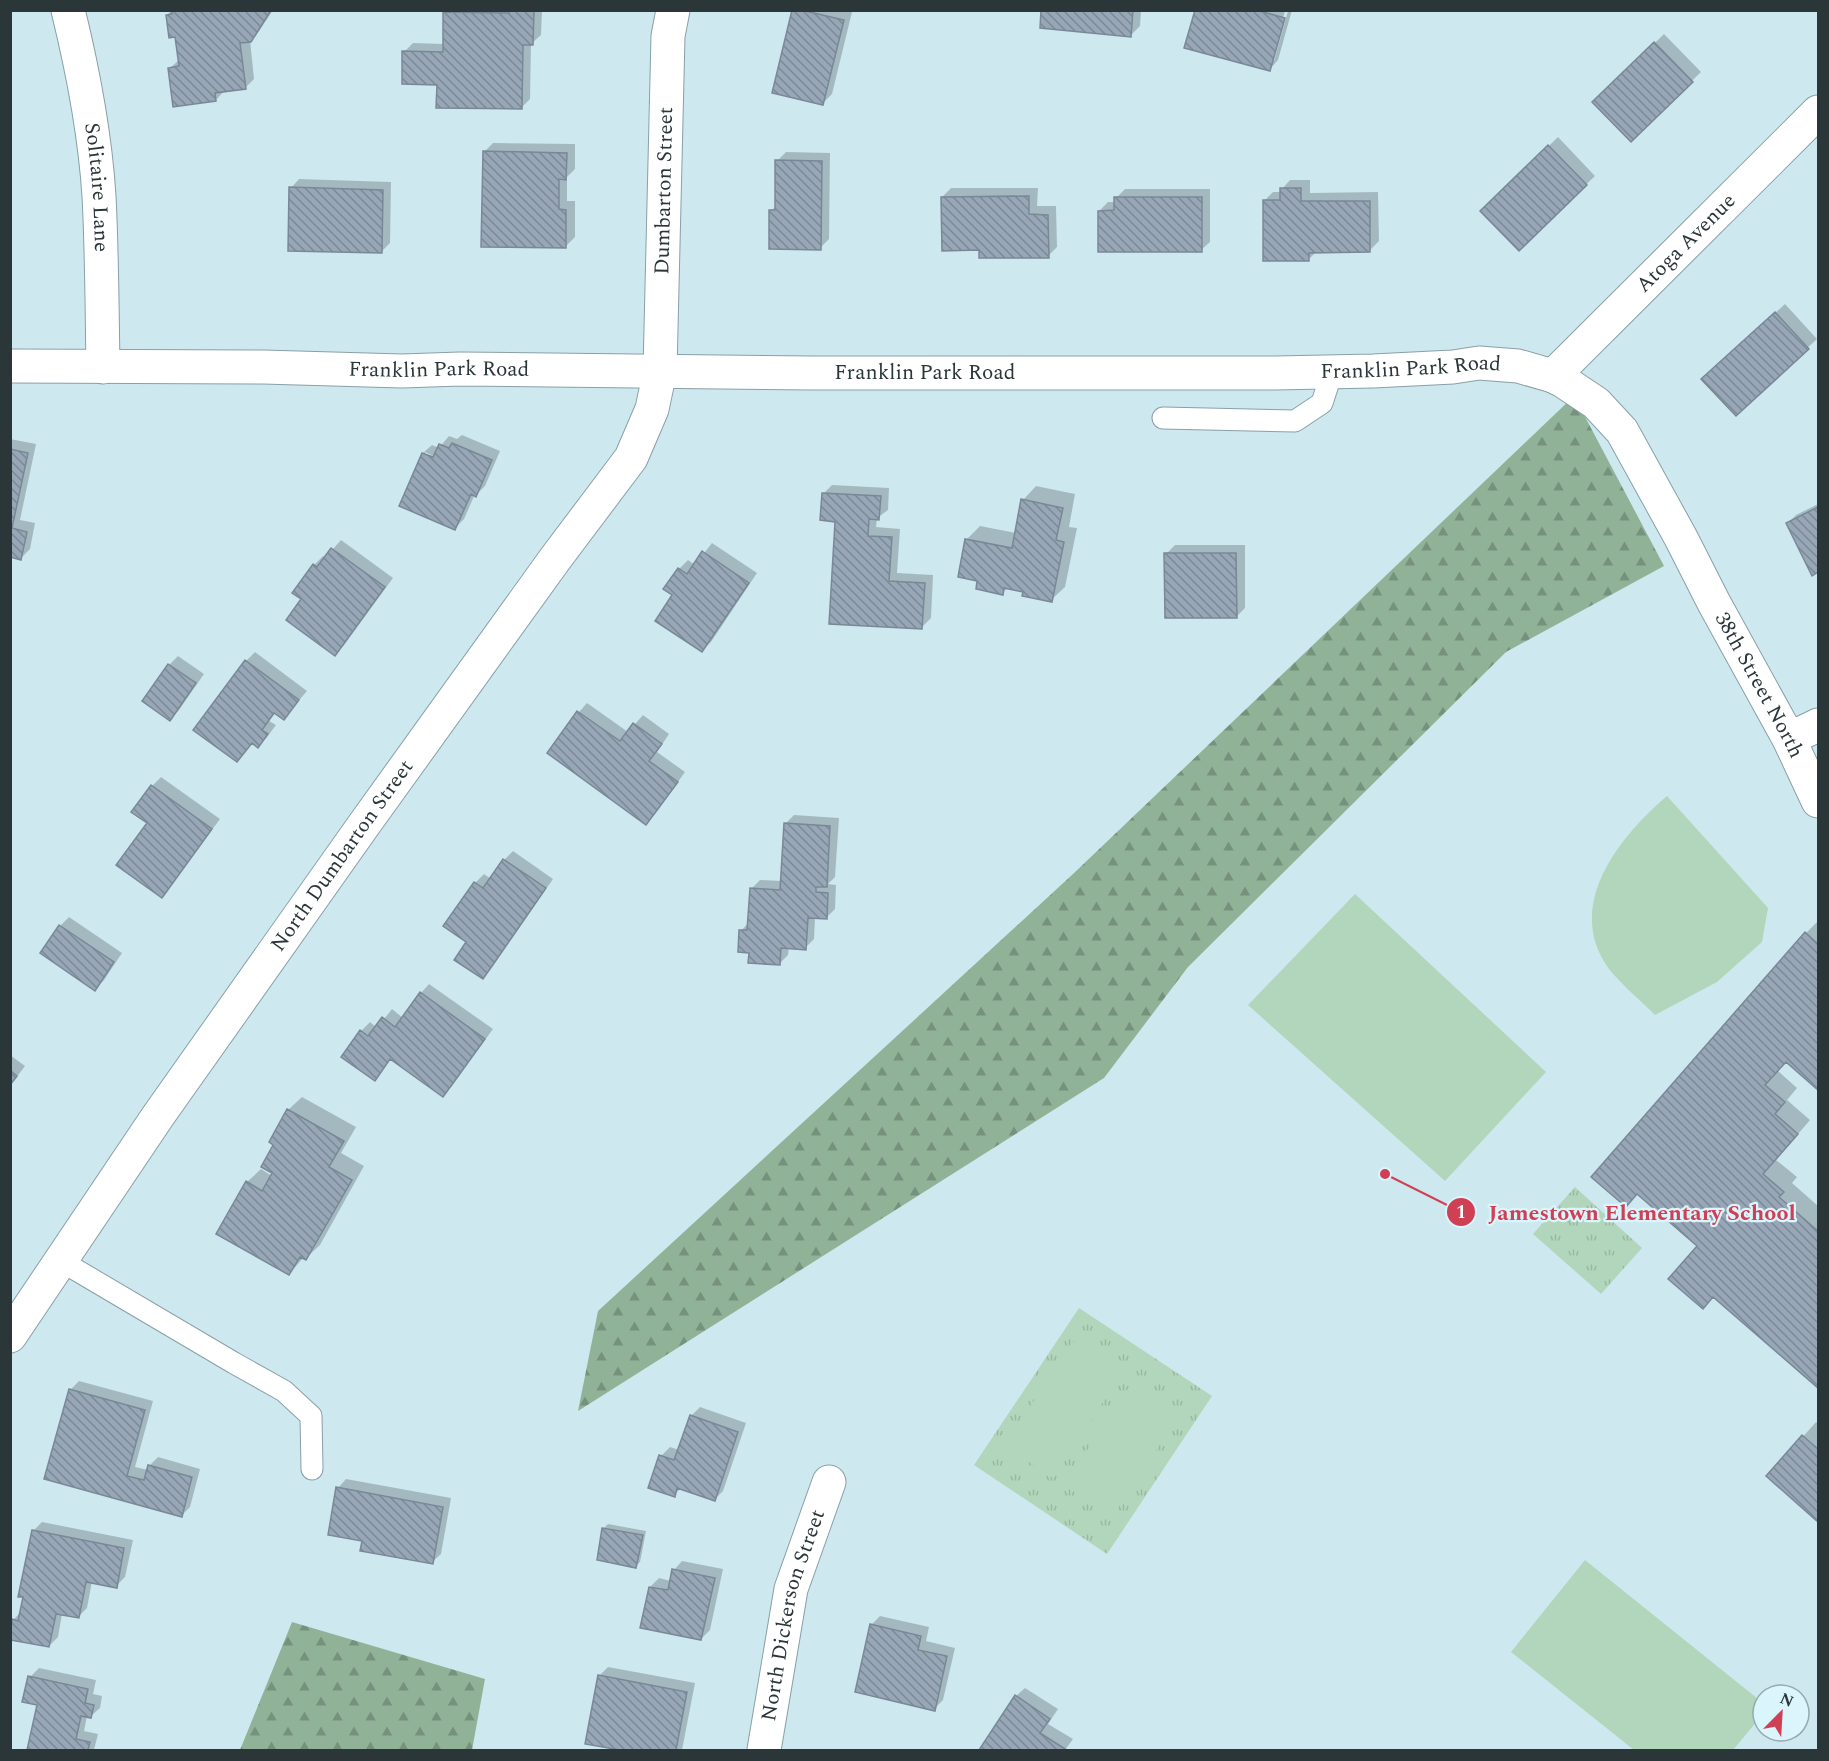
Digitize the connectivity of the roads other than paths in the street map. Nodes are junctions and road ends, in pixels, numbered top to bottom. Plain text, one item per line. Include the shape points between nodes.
1 (68, 10) edge
2 (673, 10) edge
3 (1818, 112) edge
4 (10, 366) edge
5 (103, 366) junction
6 (660, 371) junction
7 (1332, 372) junction
8 (1553, 376) junction
9 (1163, 418) dead end
10 (1713, 603) joint
11 (1818, 725) edge
12 (1789, 739) junction
13 (1818, 801) edge
14 (61, 1261) junction
15 (10, 1335) edge
16 (312, 1469) dead end
17 (829, 1482) dead end
18 (764, 1750) edge

1 - 5 street, Solitaire Lane via 96,157
2 - 6 street, Dumbarton Street via 668,36
3 - 8 street, Atoga Avenue
4 - 5 street, Franklin Park Road
5 - 6 street, Franklin Park Road
6 - 7 street, Franklin Park Road
6 - 14 street, North Dumbarton Street via 652,409 631,458 369,817
7 - 8 street, Franklin Park Road via 1479,363 1518,366
7 - 9 lane via 1322,403 1295,421
8 - 10 street, Franklin Park Road via 1596,403 1622,431
10 - 12 street, 38th Street North
11 - 12 street
12 - 13 street, 38th Street North
14 - 15 street, North Dumbarton Street
14 - 16 lane via 285,1391 311,1416
17 - 18 street, North Dickerson Street via 791,1589

